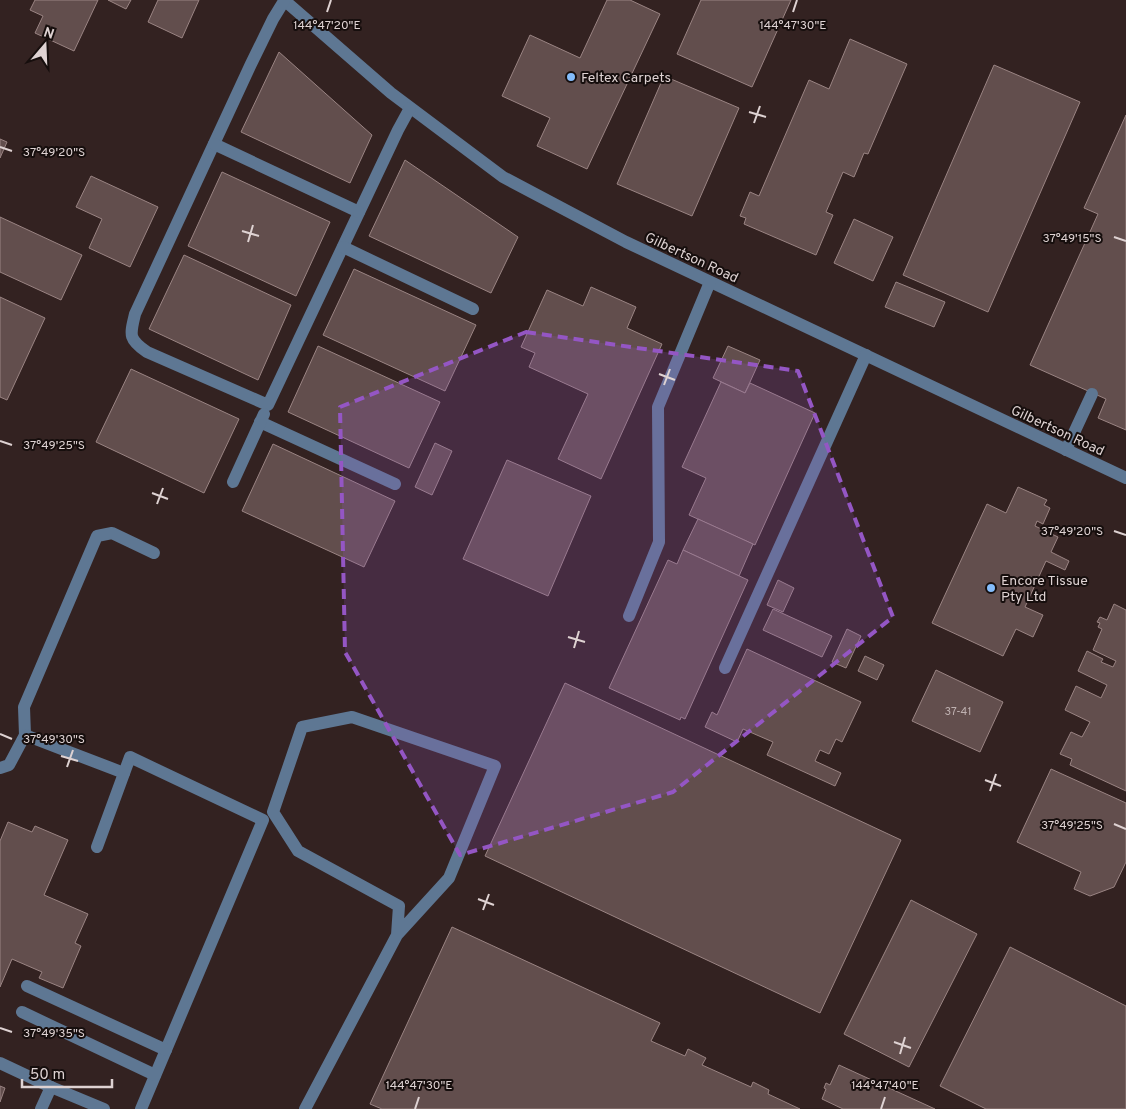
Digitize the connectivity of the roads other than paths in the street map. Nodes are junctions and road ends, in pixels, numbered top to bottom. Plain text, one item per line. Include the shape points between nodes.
1 (284, 0) edge
2 (410, 108) junction
3 (214, 144) junction
4 (359, 212) junction
5 (343, 247) junction
6 (710, 282) junction
7 (473, 308) dead end
8 (866, 355) junction
9 (1092, 394) dead end
10 (268, 405) junction
11 (260, 422) junction
12 (1066, 450) junction
13 (1126, 478) edge
14 (233, 482) dead end
15 (395, 484) dead end
16 (154, 553) dead end
17 (629, 616) dead end
18 (726, 668) dead end
19 (25, 735) junction
20 (0, 768) edge
21 (124, 773) junction
22 (96, 847) dead end
23 (397, 935) junction
24 (27, 986) dead end
25 (22, 1012) dead end
26 (166, 1050) junction
27 (0, 1063) edge
28 (155, 1075) junction
29 (51, 1087) junction
30 (41, 1109) edge
31 (104, 1109) edge
32 (141, 1109) edge
33 (305, 1109) edge

1 - 2 street, Gilbertson Road
1 - 3 street
2 - 4 street
2 - 6 street, Gilbertson Road via 502,177
3 - 4 street
3 - 10 street via 135,314 131,331 135,343 147,352
4 - 5 street
5 - 7 street
5 - 10 street
6 - 8 street, Gilbertson Road
6 - 17 street via 658,407 659,542
8 - 12 street, Gilbertson Road
8 - 18 street
9 - 12 street
10 - 11 street
11 - 14 street
11 - 15 street
12 - 13 street, Gilbertson Road
16 - 19 street via 112,533 97,536 24,707
19 - 20 street via 9,765
19 - 21 street
21 - 22 street
21 - 26 street via 130,757 263,820
23 - 23 street via 399,906 298,852 273,812 302,728 352,717 495,766 449,878
23 - 33 street
24 - 26 street
25 - 28 street
26 - 28 street
27 - 29 street
28 - 32 street
29 - 30 street
29 - 31 street

